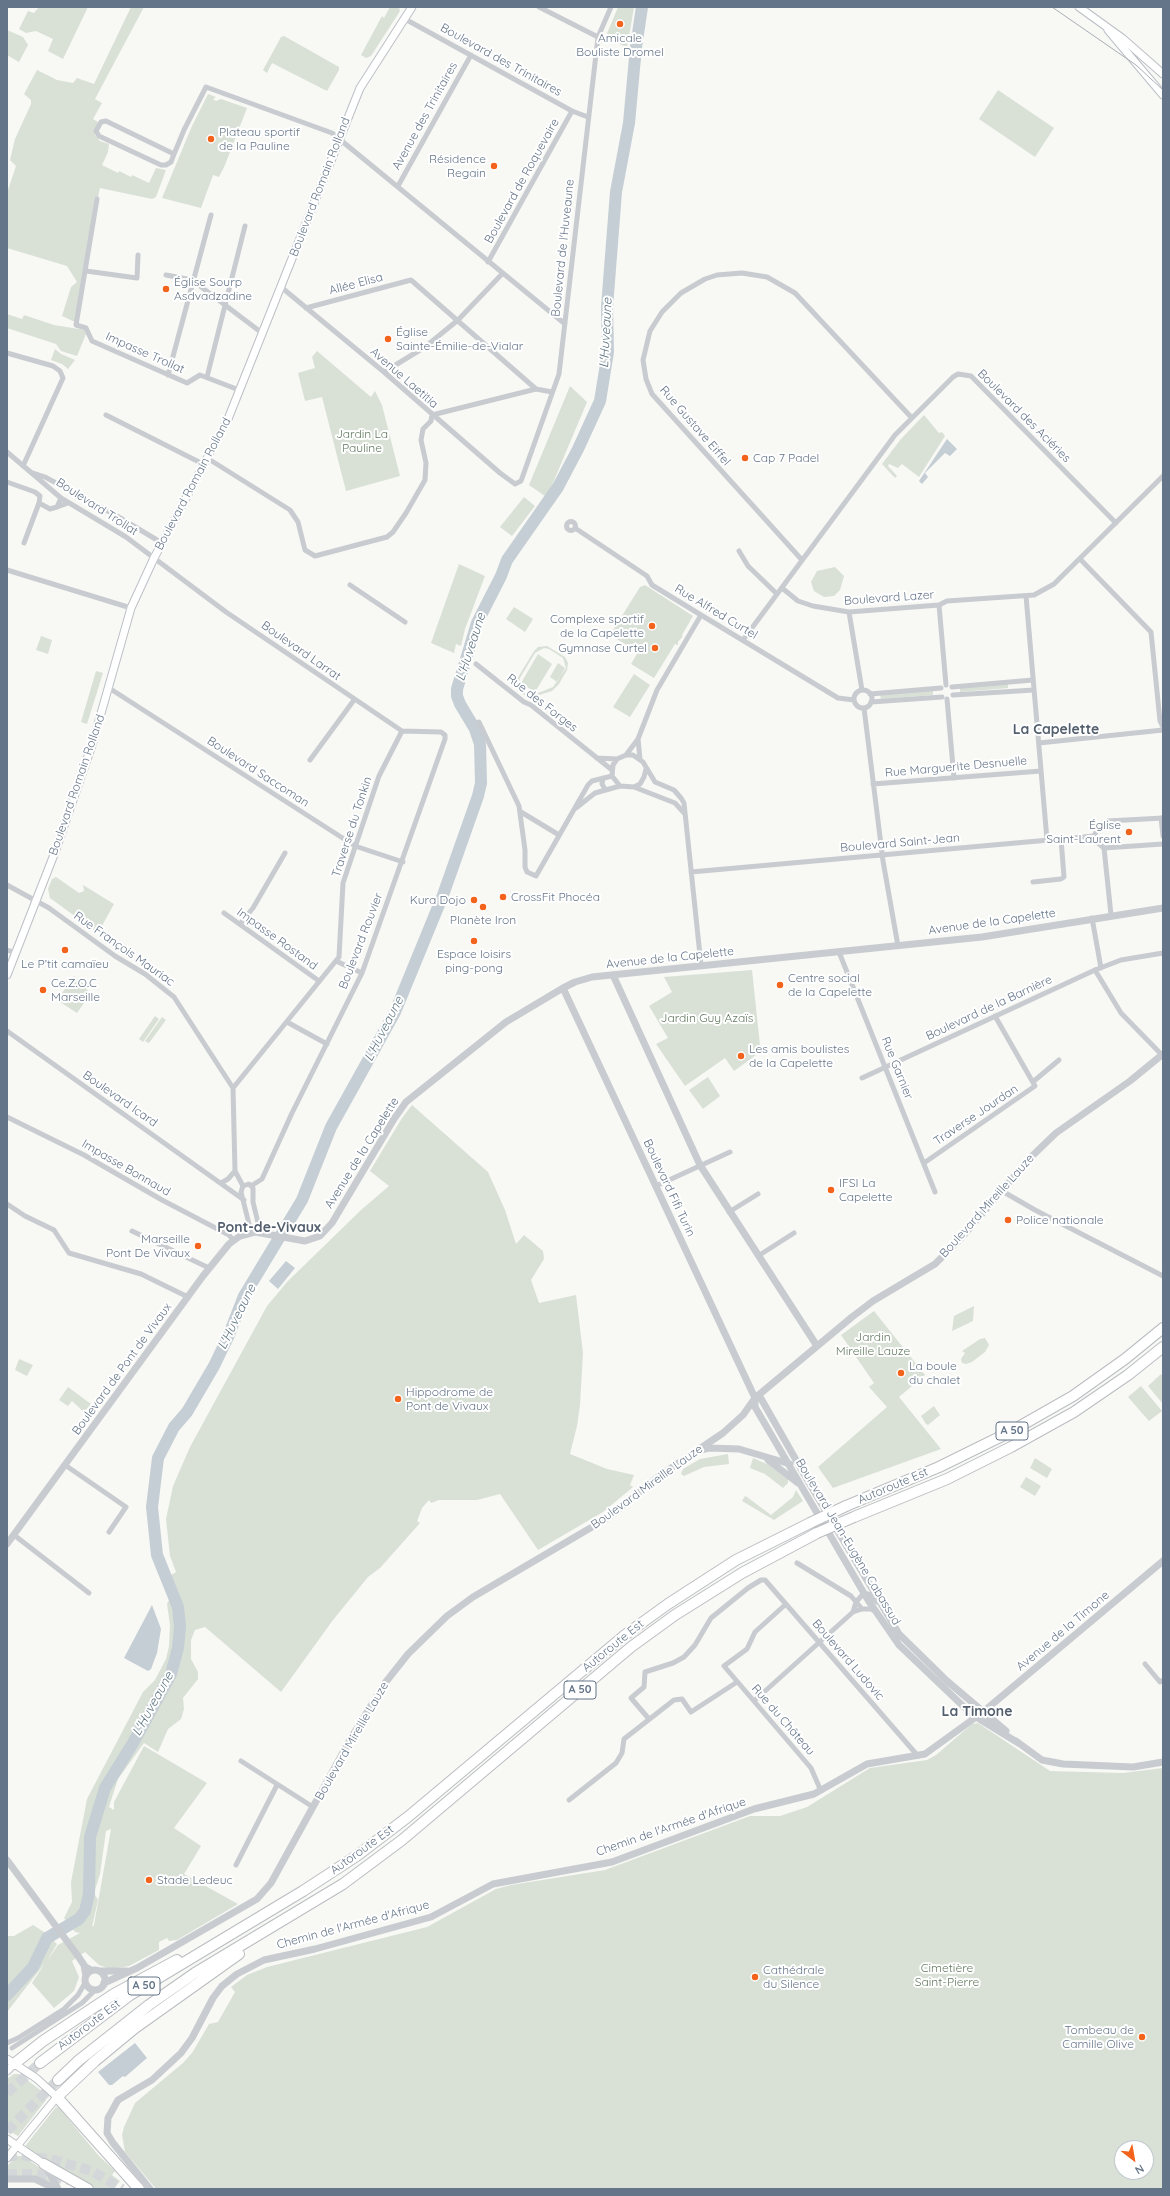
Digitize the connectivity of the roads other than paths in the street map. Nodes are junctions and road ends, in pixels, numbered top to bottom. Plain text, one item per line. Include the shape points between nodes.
1 (412, 7) edge
2 (539, 7) edge
3 (611, 7) edge
4 (1079, 7) edge
5 (405, 18) junction
6 (1103, 24) junction
7 (598, 37) junction
8 (471, 55) junction
9 (1163, 74) edge
10 (1163, 95) edge
11 (572, 110) junction
12 (588, 117) junction
13 (340, 138) junction
14 (174, 154) junction
15 (398, 186) junction
16 (97, 199) dead end
17 (211, 215) dead end
18 (245, 226) dead end
19 (138, 255) dead end
20 (488, 262) junction
21 (86, 271) junction
22 (502, 274) junction
23 (166, 275) dead end
24 (192, 280) junction
25 (281, 287) junction
26 (224, 304) junction
27 (306, 308) junction
28 (458, 320) junction
29 (565, 324) junction
30 (262, 333) junction
31 (7, 353) edge
32 (384, 372) junction
33 (168, 375) junction
34 (207, 377) junction
35 (536, 389) junction
36 (239, 390) junction
37 (552, 392) junction
38 (106, 415) dead end
39 (432, 415) junction
40 (911, 417) junction
41 (7, 452) edge
42 (205, 461) junction
43 (23, 466) junction
44 (29, 472) junction
45 (1163, 476) edge
46 (7, 482) edge
47 (515, 484) joint
48 (61, 498) junction
49 (39, 503) junction
50 (68, 503) junction
51 (57, 507) junction
52 (1116, 523) junction
53 (575, 528) dead end
54 (24, 543) dead end
55 (162, 543) junction
56 (739, 551) dead end
57 (154, 558) junction
58 (1080, 559) junction
59 (802, 560) junction
60 (7, 570) edge
61 (350, 585) dead end
62 (782, 588) junction
63 (777, 594) junction
64 (1026, 596) junction
65 (939, 605) junction
66 (131, 608) junction
67 (849, 612) junction
68 (701, 615) junction
69 (405, 622) dead end
70 (743, 640) junction
71 (476, 664) dead end
72 (946, 685) junction
73 (1033, 685) junction
74 (952, 687) junction
75 (109, 688) junction
76 (941, 688) junction
77 (862, 690) junction
78 (870, 694) junction
79 (953, 695) junction
80 (944, 698) junction
81 (354, 700) junction
82 (854, 700) junction
83 (871, 702) junction
84 (864, 708) junction
85 (479, 722) dead end
86 (1163, 729) edge
87 (402, 731) junction
88 (638, 739) junction
89 (1039, 743) junction
90 (626, 755) junction
91 (596, 758) junction
92 (617, 759) junction
93 (640, 759) junction
94 (310, 760) dead end
95 (646, 769) junction
96 (1041, 770) junction
97 (612, 773) junction
98 (603, 778) junction
99 (954, 778) junction
100 (873, 784) junction
101 (620, 786) junction
102 (634, 787) junction
103 (605, 789) junction
104 (678, 794) junction
105 (664, 798) junction
106 (521, 812) junction
107 (571, 813) junction
108 (684, 814) junction
109 (1162, 819) edge
110 (559, 835) junction
111 (1094, 836) junction
112 (1163, 836) edge
113 (1061, 839) junction
114 (1047, 840) junction
115 (1163, 844) edge
116 (355, 846) junction
117 (1104, 848) junction
118 (285, 853) dead end
119 (884, 855) junction
120 (402, 862) junction
121 (691, 872) junction
122 (1033, 882) dead end
123 (7, 885) edge
124 (36, 901) junction
125 (1163, 908) edge
126 (224, 913) dead end
127 (1111, 915) junction
128 (1092, 918) junction
129 (240, 924) junction
130 (898, 946) junction
131 (7, 950) edge
132 (839, 952) junction
133 (16, 953) junction
134 (1163, 953) edge
135 (336, 961) junction
136 (701, 965) junction
137 (1101, 968) junction
138 (1095, 970) junction
139 (362, 973) junction
140 (7, 975) edge
141 (613, 975) junction
142 (319, 981) junction
143 (563, 988) junction
144 (995, 1016) junction
145 (287, 1022) junction
146 (7, 1031) edge
147 (327, 1044) junction
148 (1162, 1054) edge
149 (1059, 1060) dead end
150 (886, 1067) junction
151 (862, 1078) dead end
152 (1034, 1081) junction
153 (233, 1088) junction
154 (7, 1117) edge
155 (730, 1152) dead end
156 (924, 1163) junction
157 (700, 1165) junction
158 (235, 1171) junction
159 (221, 1183) junction
160 (243, 1186) junction
161 (251, 1186) junction
162 (656, 1186) junction
163 (1002, 1190) junction
164 (935, 1192) dead end
165 (758, 1194) dead end
166 (244, 1200) junction
167 (7, 1204) edge
168 (729, 1212) junction
169 (132, 1231) dead end
170 (260, 1231) junction
171 (251, 1232) junction
172 (271, 1233) joint
173 (794, 1234) dead end
174 (233, 1240) junction
175 (758, 1256) junction
176 (209, 1268) junction
177 (1163, 1276) edge
178 (188, 1297) junction
179 (1163, 1328) edge
180 (817, 1346) junction
181 (1163, 1347) edge
182 (757, 1396) junction
183 (697, 1450) junction
184 (765, 1457) junction
185 (789, 1463) junction
186 (65, 1465) junction
187 (805, 1484) junction
188 (109, 1532) dead end
189 (14, 1535) junction
190 (7, 1544) edge
191 (1163, 1561) edge
192 (797, 1563) dead end
193 (89, 1593) dead end
194 (864, 1593) junction
195 (856, 1602) junction
196 (786, 1604) junction
197 (882, 1607) junction
198 (862, 1609) junction
199 (853, 1612) junction
200 (876, 1612) junction
201 (819, 1643) junction
202 (916, 1656) junction
203 (1145, 1664) dead end
204 (1163, 1680) edge
205 (737, 1682) junction
206 (754, 1701) junction
207 (983, 1712) junction
208 (976, 1717) junction
209 (649, 1719) junction
210 (1020, 1744) junction
211 (918, 1756) junction
212 (241, 1761) dead end
213 (1163, 1762) edge
214 (276, 1784) junction
215 (821, 1791) junction
216 (569, 1800) dead end
217 (313, 1807) junction
218 (7, 1860) edge
219 (236, 1865) dead end
220 (308, 1906) junction
221 (255, 1920) junction
222 (84, 1965) junction
223 (96, 1971) junction
224 (131, 1971) junction
225 (86, 1980) junction
226 (104, 1983) junction
227 (95, 1990) junction
228 (7, 2042) edge
229 (12, 2048) dead end
230 (11, 2061) edge
231 (40, 2063) tunnel mouth
232 (7, 2071) edge
233 (58, 2080) tunnel mouth
234 (58, 2097) junction
235 (7, 2139) edge
236 (17, 2146) junction
237 (7, 2158) edge
238 (44, 2164) junction
239 (7, 2179) edge
240 (57, 2189) edge
241 (88, 2189) edge
242 (138, 2189) edge
243 (150, 2189) edge

1 - 5 main road, Boulevard Romain Rolland
2 - 7 street
3 - 7 street, Boulevard de l'Huveaune
4 - 6 main road
5 - 8 street, Boulevard des Trinitaires
5 - 13 main road, Boulevard Romain Rolland via 360,88
6 - 9 main road
6 - 10 main road
7 - 12 street, Boulevard de l'Huveaune
8 - 11 street, Boulevard des Trinitaires
8 - 15 street, Avenue des Trinitaires
11 - 12 street, Boulevard des Trinitaires
11 - 20 street, Boulevard de Roquevaire
12 - 29 street, Boulevard de l'Huveaune
13 - 14 street via 206,87
13 - 15 street
13 - 25 main road, Boulevard Romain Rolland
14 - 14 street via 171,162 161,165 98,136 96,131 101,122 106,121
15 - 20 street
16 - 21 street, Impasse Trollat
17 - 24 street
18 - 26 street
19 - 21 street via 137,278
20 - 22 street
21 - 33 street, Impasse Trollat via 76,324 86,328 92,341
22 - 28 street
22 - 29 street
23 - 24 street
24 - 26 street
24 - 33 street
25 - 27 street, Avenue Laetitia
25 - 30 main road, Boulevard Romain Rolland
26 - 30 street
26 - 34 street
27 - 28 street, Allée Elisa via 411,280
27 - 32 street, Avenue Laetitia
28 - 32 street via 424,347
28 - 35 street
29 - 37 street, Boulevard de l'Huveaune via 559,374
30 - 36 main road, Boulevard Romain Rolland
31 - 43 street via 53,366 60,371 63,378
32 - 39 street, Avenue Laetitia
33 - 34 street, Impasse Trollat via 187,383 200,375
34 - 36 street
35 - 37 street
35 - 39 street
36 - 42 main road, Boulevard Romain Rolland via 228,419
37 - 47 street, Boulevard de l'Huveaune via 521,481
38 - 42 street
39 - 42 street via 431,421 423,429 420,440 426,463 425,480 393,532 387,537 315,556 305,550 298,522 290,510
39 - 47 street, Avenue Laetitia
40 - 52 street, Boulevard des Aciéries via 953,377 958,374 971,376
40 - 59 street, Boulevard des Aciéries via 894,435
40 - 59 street, Rue Gustave Eiffel via 794,293 767,277 742,273 717,275 705,279 681,293 662,312 650,331 643,360 652,394
41 - 43 street, Boulevard Trollat
42 - 55 main road, Boulevard Romain Rolland
43 - 44 street, Boulevard Trollat
44 - 48 street, Boulevard Trollat
44 - 55 street, Boulevard Trollat via 45,477
45 - 52 street
46 - 49 street via 35,492 40,496
48 - 50 street, Boulevard Trollat
48 - 51 street
49 - 51 street via 50,509
49 - 54 street
50 - 51 street
50 - 57 street, Boulevard Trollat via 104,522
52 - 58 street, Boulevard Lazer
53 - 68 street, Rue Alfred Curtel via 648,576 652,585
55 - 57 main road, Boulevard Romain Rolland
56 - 63 street via 752,570
57 - 66 main road, Boulevard Romain Rolland
57 - 81 street, Boulevard Larrat via 226,612
58 - 64 street, Boulevard Lazer via 1048,589
58 - 86 street via 1151,632
59 - 62 street, Boulevard des Aciéries
60 - 66 street
61 - 69 street
62 - 63 street, Boulevard des Aciéries
62 - 67 street, Boulevard Lazer via 798,601
63 - 70 street, Boulevard des Aciéries
64 - 65 street, Boulevard Lazer via 947,601
64 - 73 street
65 - 67 street, Boulevard Lazer
65 - 72 street
66 - 75 main road, Boulevard Romain Rolland
67 - 77 street
68 - 70 street, Rue Alfred Curtel
68 - 88 street via 657,690
70 - 82 street, Rue Alfred Curtel via 838,698
71 - 91 street, Rue des Forges via 524,702 531,704
72 - 74 street
72 - 76 street
73 - 74 street
73 - 79 street
73 - 89 street
74 - 79 street
75 - 116 street, Boulevard Saccoman
75 - 124 main road, Boulevard Romain Rolland via 92,745
76 - 78 street
76 - 80 street
77 - 78 street
77 - 82 street via 856,693
78 - 83 street
79 - 80 street
80 - 83 street
80 - 99 street
81 - 87 street, Boulevard Larrat
81 - 94 street
82 - 84 street via 858,707
83 - 84 street
84 - 100 street
85 - 106 street
86 - 89 street
87 - 116 street, Traverse du Tonkin via 379,776
87 - 120 street, Boulevard Rouvier via 441,732 445,735
88 - 90 street
88 - 93 street
89 - 96 street
90 - 92 street
90 - 93 street
91 - 92 street
91 - 97 street, Rue des Forges
92 - 97 street
93 - 95 street
95 - 102 street via 640,784
95 - 104 street via 655,782
96 - 99 street, Rue Marguerite Desnuelle
96 - 114 street
97 - 98 street
97 - 101 street
98 - 103 street via 602,784
98 - 107 street via 588,785
99 - 100 street, Rue Marguerite Desnuelle
100 - 119 street
101 - 102 street
101 - 103 street
102 - 105 street
103 - 107 street via 595,793
104 - 105 street via 672,798
104 - 108 street via 684,804
105 - 108 street via 675,803
106 - 110 street
106 - 110 street via 527,872 536,876
107 - 110 street
108 - 121 street
109 - 111 street via 1108,821 1100,824
109 - 112 street
111 - 113 street, Boulevard Saint-Jean
111 - 117 street
113 - 114 street, Boulevard Saint-Jean
113 - 122 street via 1064,877
114 - 119 street, Boulevard Saint-Jean
115 - 117 street
116 - 120 street, Boulevard Saccoman
116 - 135 street, Traverse du Tonkin via 343,884 341,954
117 - 127 street
118 - 129 street via 253,908
119 - 121 street, Boulevard Saint-Jean
119 - 130 street
120 - 139 street, Boulevard Rouvier
121 - 136 street
123 - 124 street, Rue François Mauriac
124 - 133 main road, Boulevard Romain Rolland
124 - 153 street, Rue François Mauriac via 169,992
125 - 127 street, Avenue de la Capelette
126 - 129 street, Impasse Rostand
127 - 128 street, Avenue de la Capelette
128 - 130 street, Avenue de la Capelette via 982,936
128 - 137 street
129 - 142 street, Impasse Rostand
130 - 132 street, Avenue de la Capelette
131 - 133 street
132 - 136 street, Avenue de la Capelette
132 - 150 street, Rue Garnier
133 - 140 main road, Boulevard Romain Rolland
134 - 137 street, Boulevard de la Barnière via 1121,960
135 - 139 street
135 - 142 street, Traverse du Tonkin
136 - 141 street, Avenue de la Capelette
137 - 138 street, Boulevard de la Barnière
138 - 144 street, Boulevard de la Barnière
138 - 148 street via 1121,1013
139 - 147 street, Boulevard Rouvier
141 - 143 street, Avenue de la Capelette via 585,978
141 - 157 street
142 - 145 street, Traverse du Tonkin
143 - 162 street, Boulevard Fifi Turin
143 - 172 street, Avenue de la Capelette via 506,1022 411,1097 394,1119 329,1227 320,1236 310,1241
144 - 150 street, Boulevard de la Barnière
144 - 152 street
145 - 147 street
145 - 153 street, Traverse du Tonkin
146 - 159 street, Boulevard Icard
147 - 161 street, Boulevard Rouvier via 262,1180
148 - 163 street, Boulevard Mireille Lauze via 1130,1082 1056,1133
149 - 152 street
150 - 151 street, Boulevard de la Barnière
150 - 156 street, Rue Garnier
152 - 156 street, Traverse Jourdan via 1034,1088
153 - 158 street
154 - 174 street, Impasse Bonnaud via 84,1154 162,1200 229,1235
155 - 157 street
156 - 164 street, Rue Garnier
157 - 162 street
157 - 168 street
158 - 159 street
158 - 160 street
159 - 166 street, Boulevard Icard
160 - 161 street
160 - 166 street via 241,1192
161 - 170 street
162 - 182 street, Boulevard Fifi Turin
163 - 177 street via 1035,1210
163 - 180 street, Boulevard Mireille Lauze via 935,1264 866,1306
165 - 168 street
166 - 171 street
167 - 178 street via 54,1230 70,1253 141,1274
168 - 175 street
169 - 176 street
170 - 171 street, Boulevard de Pont de Vivaux
170 - 172 street, Boulevard de Pont de Vivaux
171 - 174 street, Boulevard de Pont de Vivaux
173 - 175 street
174 - 176 street, Boulevard de Pont de Vivaux
175 - 180 street
176 - 178 street, Boulevard de Pont de Vivaux
178 - 186 street, Boulevard de Pont de Vivaux
179 - 221 highway, Autoroute Est / A 50, bridge via 1073,1396 1008,1433 939,1467 846,1506 736,1560 668,1604 625,1635 409,1816 352,1859
180 - 182 street, Boulevard Mireille Lauze
181 - 220 highway, Autoroute Est / A 50, bridge via 1074,1412 1011,1447 947,1479 817,1533 742,1572 675,1615 631,1647 402,1840 343,1884
182 - 183 street, Boulevard Mireille Lauze via 734,1423
182 - 185 street, Boulevard Jean-Eugène Cabassud via 755,1407
182 - 187 street, Boulevard Jean-Eugène Cabassud
183 - 184 street via 729,1448
183 - 217 street, Boulevard Mireille Lauze via 658,1477 609,1517 473,1597 426,1635 385,1683
184 - 185 street
184 - 187 street
185 - 187 street
186 - 188 street via 126,1507
186 - 189 street, Boulevard de Pont de Vivaux
187 - 194 street, Boulevard Jean-Eugène Cabassud
187 - 197 street, Boulevard Jean-Eugène Cabassud
189 - 190 street, Boulevard de Pont de Vivaux
189 - 193 street
191 - 207 street, Avenue de la Timone
192 - 195 street, Boulevard Jean-Eugène Cabassud via 851,1596
194 - 195 street
194 - 197 street via 871,1594
194 - 200 street, Boulevard Jean-Eugène Cabassud
195 - 198 street, Boulevard Jean-Eugène Cabassud
195 - 199 street
196 - 201 street, Boulevard Ludovic
196 - 205 street, Rue du Château via 755,1632 746,1649 724,1666
196 - 209 street, Boulevard Ludovic via 765,1580 761,1580 711,1618 684,1657 645,1672 645,1684 631,1698
197 - 202 street, Boulevard Jean-Eugène Cabassud
198 - 199 street
198 - 200 street
199 - 201 street
200 - 202 street, Boulevard Jean-Eugène Cabassud via 893,1638
201 - 206 street
201 - 211 street, Boulevard Ludovic
202 - 207 street, Boulevard Jean-Eugène Cabassud
202 - 208 street, Boulevard Jean-Eugène Cabassud
203 - 204 street via 1160,1682
205 - 206 street, Rue du Château
205 - 209 street via 692,1712 682,1699 676,1698
206 - 215 street, Rue du Château via 812,1768
207 - 208 street, Avenue de la Timone
207 - 210 street
208 - 210 street, Boulevard Jean-Eugène Cabassud
208 - 211 street, Chemin de l'Armée d'Afrique via 932,1750
209 - 216 street via 624,1739 622,1753 616,1764
210 - 213 street via 1042,1760 1063,1764 1133,1767
211 - 215 street, Chemin de l'Armée d'Afrique via 867,1764
212 - 214 street
214 - 217 street
214 - 219 street
215 - 243 street, Chemin de l'Armée d'Afrique via 804,1798 754,1809 612,1862 493,1884 424,1919 252,1965 222,1986 192,2038 169,2066 152,2080 118,2100 112,2108 107,2125 108,2134
217 - 224 street, Boulevard Mireille Lauze via 270,1884 257,1898
218 - 222 street
220 - 233 highway, Autoroute Est / A 50 via 195,1973 149,2005
220 - 234 highway via 135,2028 95,2061
221 - 230 highway via 114,1994
221 - 231 highway, Autoroute Est / A 50 via 130,1995
222 - 223 street
222 - 225 street
223 - 224 street
223 - 225 street
223 - 226 street via 104,1976
224 - 226 street, Boulevard Mireille Lauze
225 - 227 street via 91,1989
225 - 228 street via 78,1995 64,2009 18,2038
226 - 227 street
227 - 229 street via 82,2002
230 - 232 main road
230 - 234 main road
234 - 236 main road
234 - 242 highway
235 - 236 main road
236 - 237 main road
236 - 238 main road
238 - 240 street
238 - 241 highway
239 - 240 street via 35,2179

